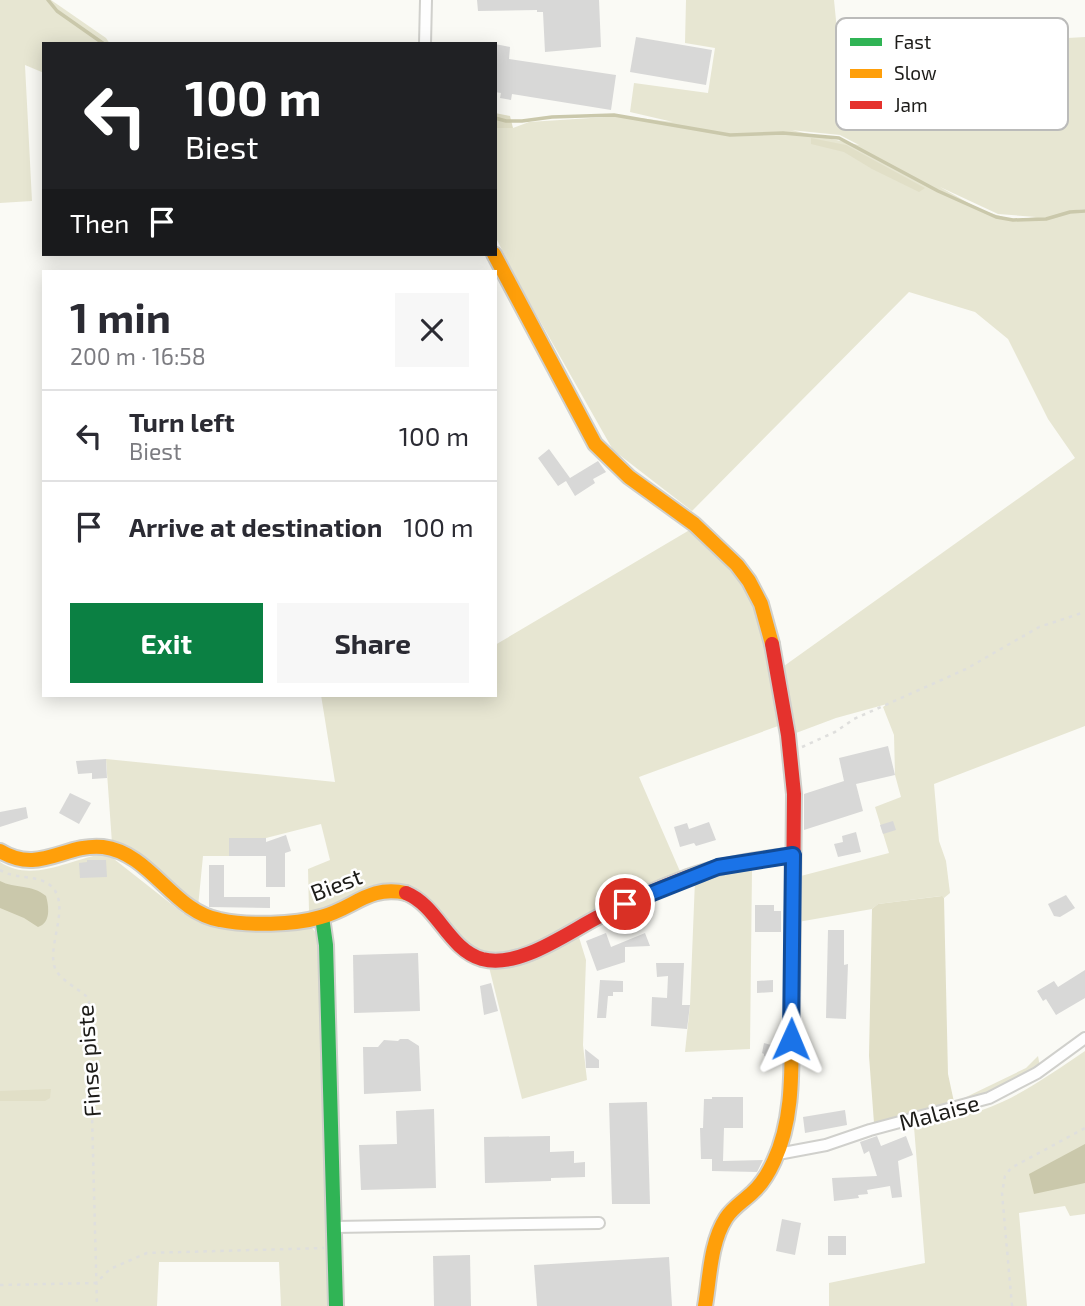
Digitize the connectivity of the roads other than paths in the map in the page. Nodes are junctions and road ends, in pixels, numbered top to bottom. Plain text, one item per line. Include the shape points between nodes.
1 (426, 0) edge
2 (425, 42) edge
3 (495, 256) edge
4 (0, 851) edge
5 (793, 855) junction
6 (322, 917) junction
7 (1085, 1038) edge
8 (778, 1154) junction
9 (599, 1223) dead end
10 (334, 1227) junction
11 (336, 1306) edge
12 (705, 1306) edge

1 - 2 street
3 - 5 street via 595,444 721,547 748,579 771,635 792,750
4 - 6 street, Biest via 12,859 31,861 106,848 129,859 191,908 215,919 246,922
5 - 6 street, Biest via 696,874 610,910 525,954 499,961 468,954 431,909 400,891 382,891
5 - 8 street via 791,1082
6 - 10 street
7 - 8 street, Malaise via 1043,1069 989,1098 826,1145
8 - 12 street via 762,1181 727,1216 718,1235
9 - 10 street
10 - 11 street

